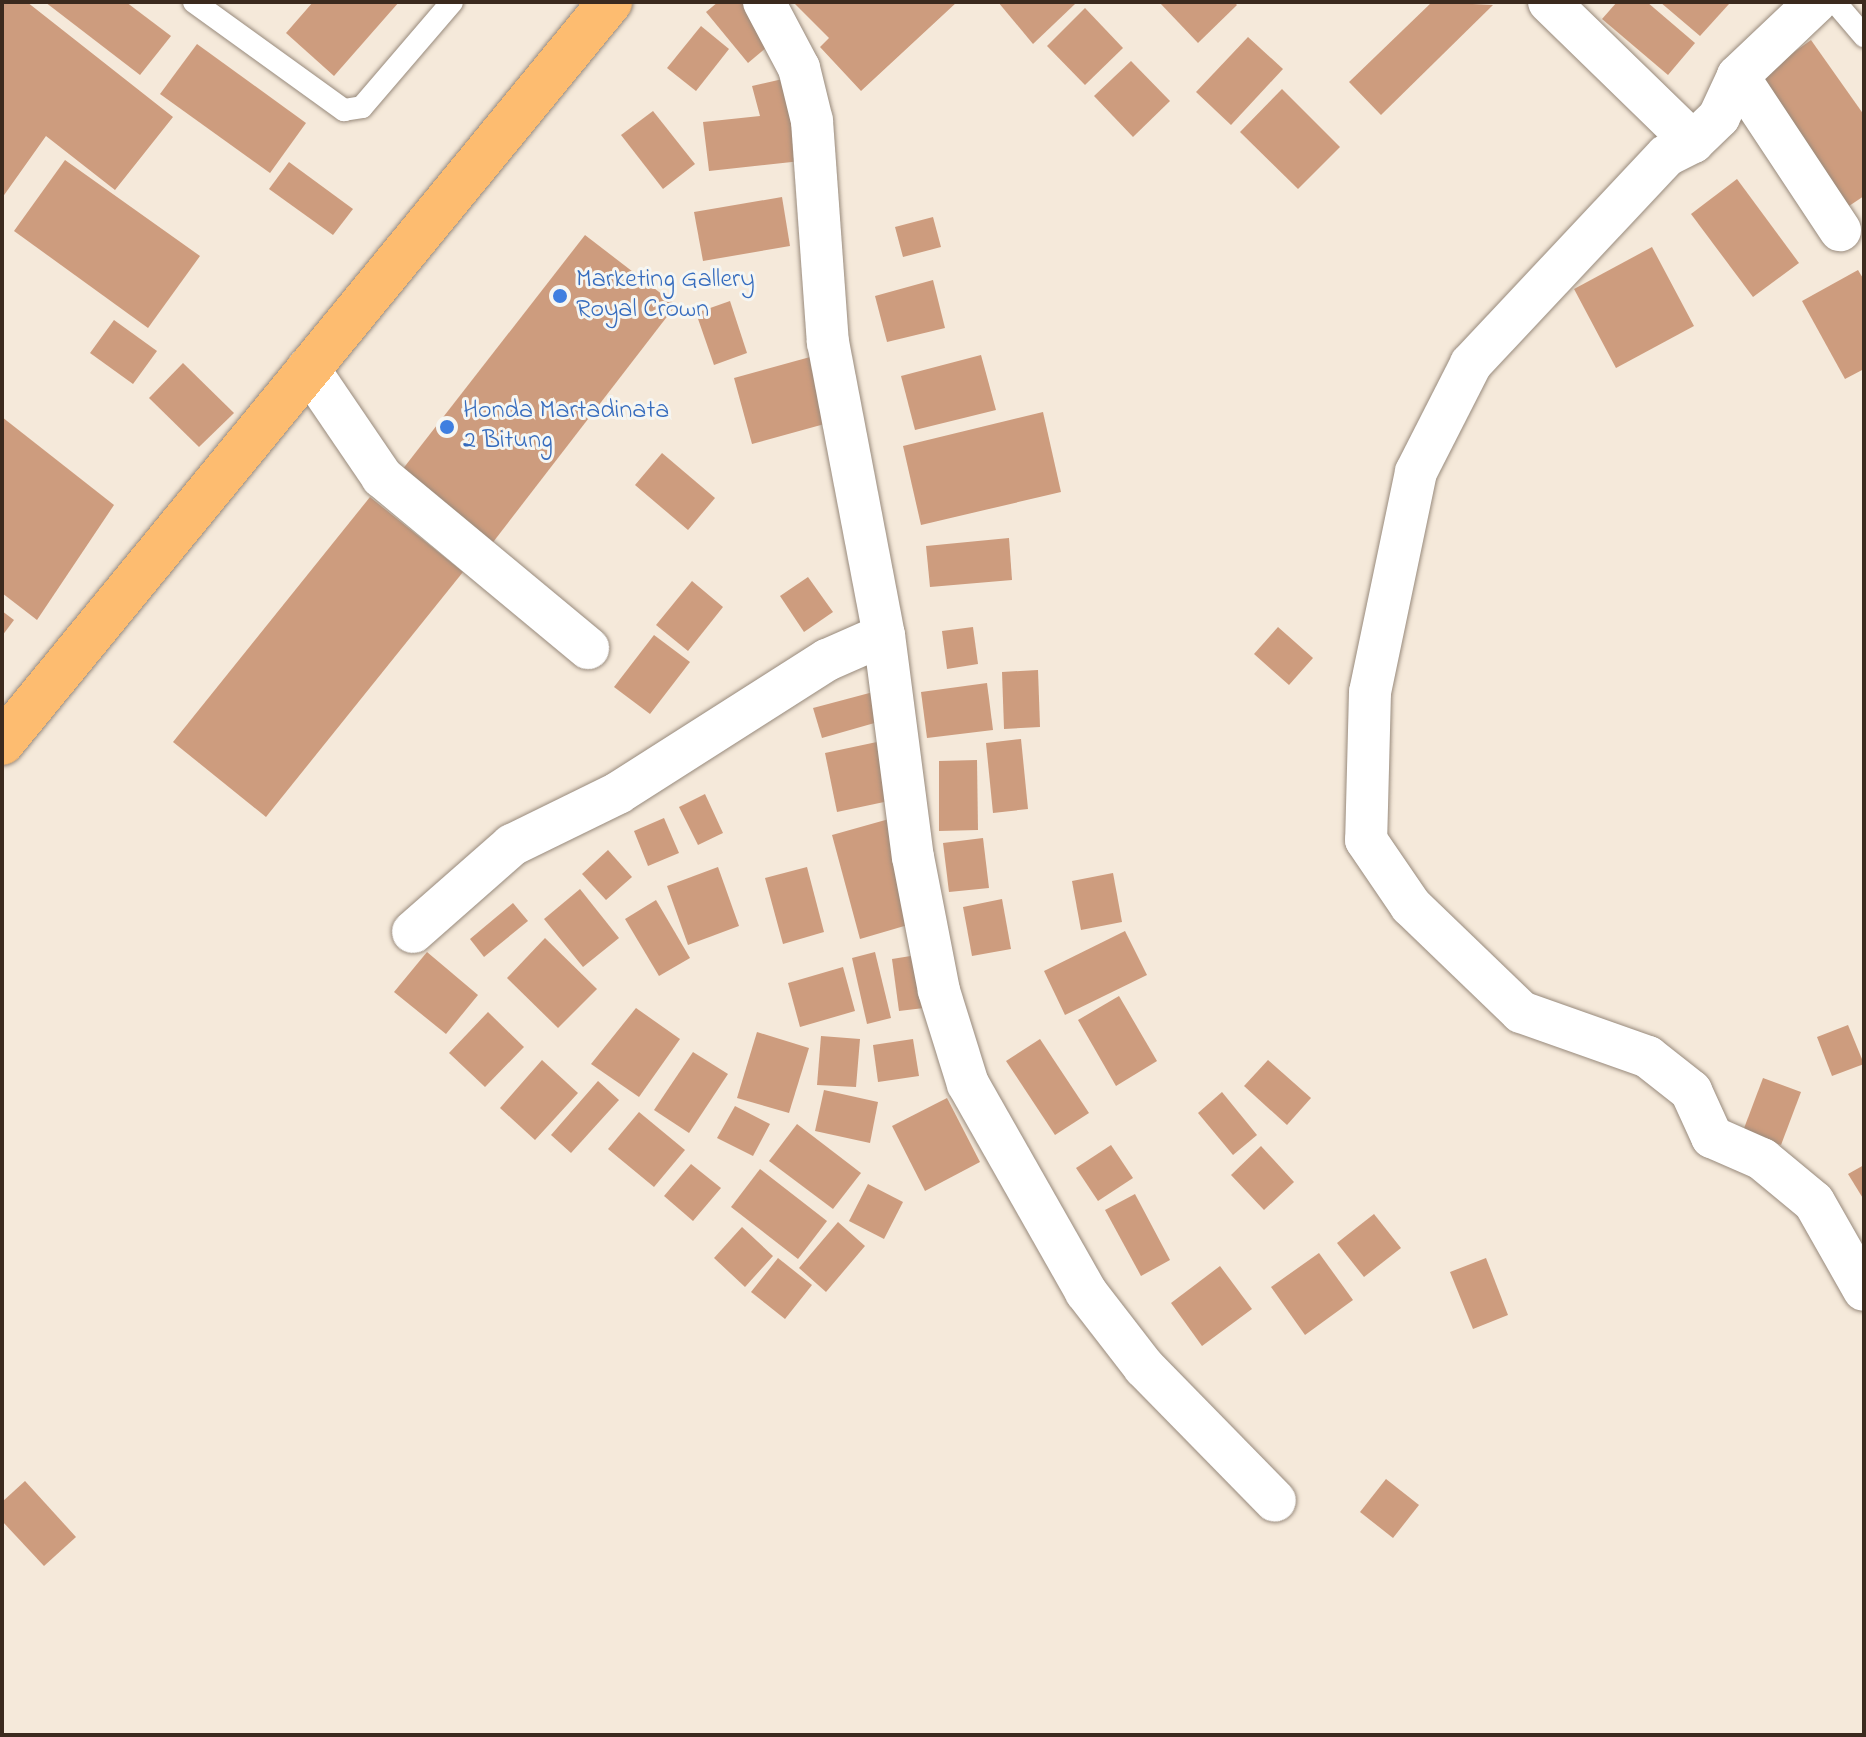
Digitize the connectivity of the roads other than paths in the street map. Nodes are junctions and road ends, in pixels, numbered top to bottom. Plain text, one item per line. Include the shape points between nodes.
1 (194, 2) edge
2 (452, 2) edge
3 (610, 2) edge
4 (764, 2) edge
5 (1549, 2) edge
6 (1816, 2) edge
7 (1835, 2) edge
8 (1864, 36) edge
9 (1738, 76) junction
10 (1693, 142) junction
11 (1840, 230) dead end
12 (308, 368) junction
13 (884, 635) junction
14 (588, 648) dead end
15 (2, 743) edge
16 (413, 932) dead end
17 (1864, 1290) edge
18 (1275, 1501) dead end

1 - 2 lane via 344,110 362,107
3 - 12 highway
4 - 13 street via 799,68 812,121 828,342
5 - 10 street
6 - 9 street
7 - 8 lane
9 - 10 street via 1719,117
9 - 11 street
10 - 17 street via 1666,156 1471,364 1416,472 1370,692 1366,840 1411,906 1521,1012 1648,1057 1691,1091 1712,1137 1762,1159 1814,1202
12 - 14 street via 382,477
12 - 15 highway
13 - 16 street via 827,660 618,793 512,845
13 - 18 street via 913,857 939,991 968,1084 1086,1292 1144,1367

